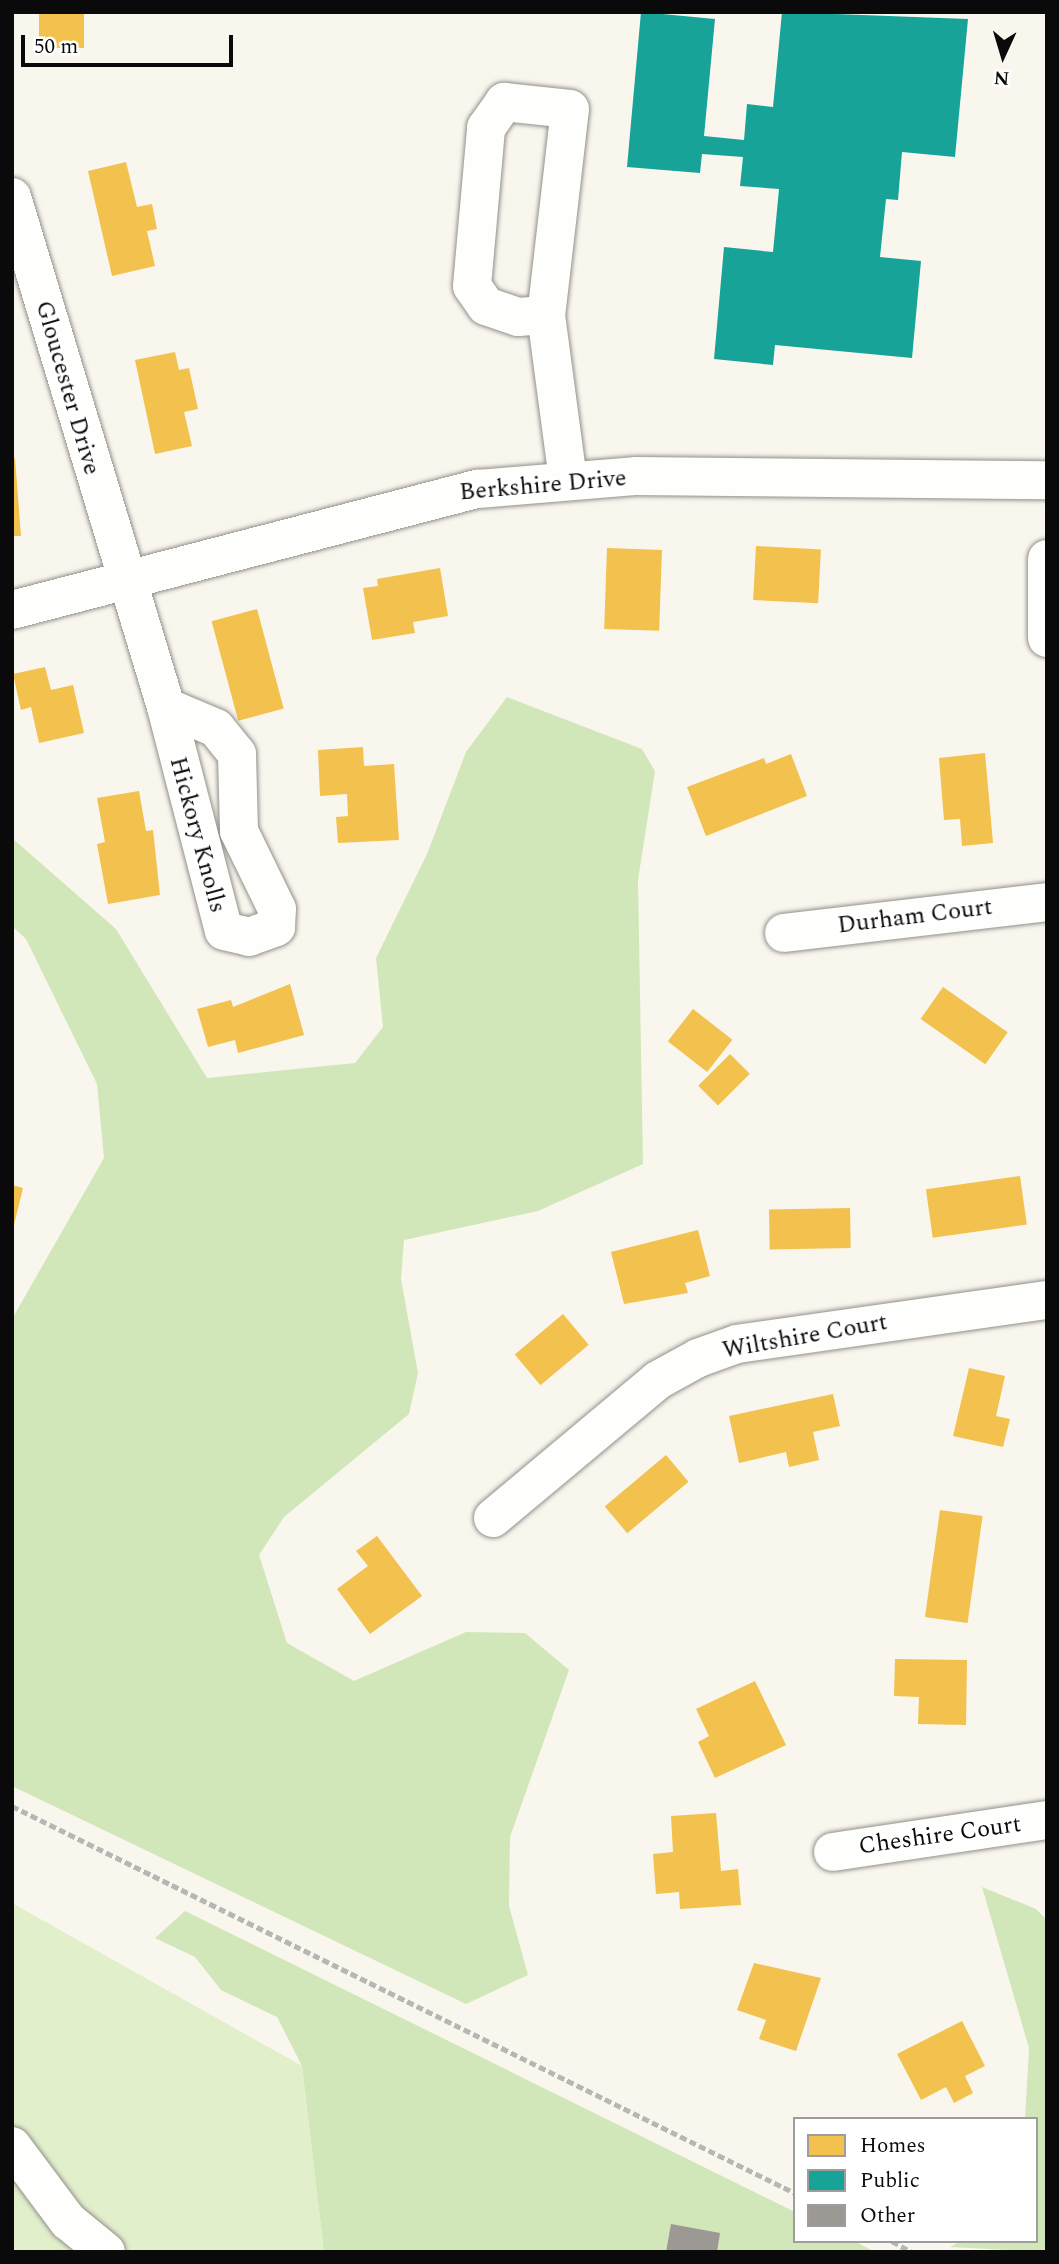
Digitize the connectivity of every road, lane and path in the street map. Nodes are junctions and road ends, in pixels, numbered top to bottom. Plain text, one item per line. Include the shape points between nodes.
1 (12, 197) edge
2 (547, 315) junction
3 (568, 479) junction
4 (1047, 480) edge
5 (1047, 559) edge
6 (124, 578) junction
7 (12, 610) edge
8 (1047, 638) edge
9 (166, 707) junction
10 (1047, 902) edge
11 (784, 933) dead end
12 (1047, 1300) edge
13 (493, 1518) dead end
14 (12, 1806) edge
15 (1047, 1820) edge
16 (832, 1852) dead end
17 (12, 2146) edge
18 (793, 2192) edge
19 (896, 2243) edge
20 (106, 2252) edge
21 (912, 2252) edge

1 - 6 street, Gloucester Drive
2 - 2 street via 518,317 486,306 471,286 486,128 504,102 570,109
2 - 3 street
3 - 4 street, Berkshire Drive via 852,473
3 - 6 street, Berkshire Drive via 447,495
5 - 8 street
6 - 7 street, Berkshire Drive
6 - 9 street, Hickory Knolls
9 - 9 street, Hickory Knolls via 223,931 249,937 276,927 277,909 239,831 237,754 216,727
10 - 11 street, Durham Court
12 - 13 street, Wiltshire Court via 737,1344 698,1358 658,1380
14 - 18 path
15 - 16 street, Cheshire Court
17 - 20 street via 68,2221
19 - 21 path

